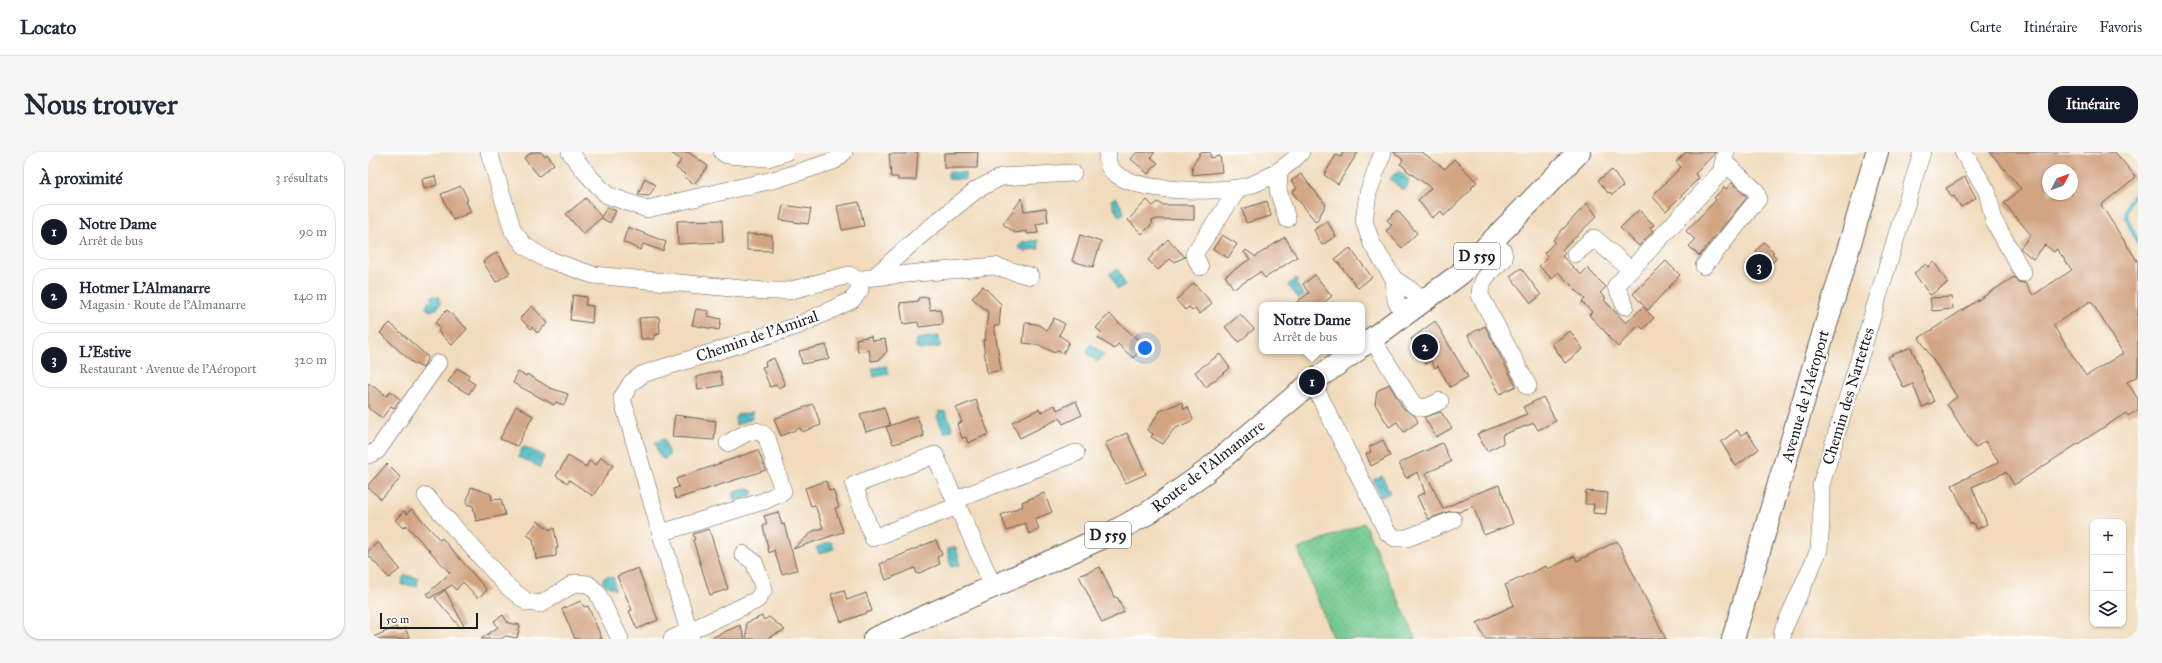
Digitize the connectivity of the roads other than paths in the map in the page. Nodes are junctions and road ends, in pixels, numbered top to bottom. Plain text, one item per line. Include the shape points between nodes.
1 (489, 152) edge
2 (570, 152) edge
3 (722, 152) edge
4 (786, 152) edge
5 (844, 152) edge
6 (1108, 152) edge
7 (1301, 152) edge
8 (1383, 152) edge
9 (1579, 152) edge
10 (1877, 152) edge
11 (1922, 152) edge
12 (1963, 152) edge
13 (1725, 157) edge
14 (1279, 172) junction
15 (1073, 173) dead end
16 (1239, 188) junction
17 (1287, 219) dead end
18 (1492, 241) junction
19 (1576, 254) dead end
20 (1704, 266) dead end
21 (1200, 267) dead end
22 (1630, 270) junction
23 (2023, 273) dead end
24 (1030, 276) dead end
25 (874, 277) junction
26 (858, 280) junction
27 (1625, 306) dead end
28 (1414, 309) junction
29 (1365, 345) edge
30 (1365, 348) edge
31 (1352, 354) edge
32 (438, 363) dead end
33 (1311, 384) junction
34 (1528, 386) dead end
35 (1440, 401) dead end
36 (728, 443) dead end
37 (1076, 453) dead end
38 (368, 455) edge
39 (426, 496) dead end
40 (956, 503) junction
41 (1453, 520) dead end
42 (661, 533) junction
43 (743, 554) dead end
44 (993, 586) junction
45 (690, 636) edge
46 (620, 639) edge
47 (672, 639) edge
48 (874, 639) edge
49 (1733, 639) edge
50 (1782, 639) edge

1 - 26 street, Chemin de l'Amiral via 513,231 525,246 544,258 593,275 764,291 788,291 849,275
2 - 5 street via 607,195 647,209 777,179 834,161
3 - 4 street via 727,155 768,158
6 - 16 street via 1107,161 1110,169 1131,182 1169,190
7 - 14 street
8 - 28 street via 1368,192 1364,221 1372,244 1394,279 1396,301
9 - 18 main road, Route de l'Almanarre / D 559
10 - 49 main road, Avenue de l'Aéroport
11 - 50 street, Chemin des Nartettes via 1821,485 1822,522 1819,550 1783,630
12 - 23 street via 1987,191 1994,221
13 - 20 street via 1756,191 1758,199
13 - 22 street via 1721,172
14 - 16 street
14 - 17 street via 1278,190
15 - 25 street via 1001,177 983,187 921,235
16 - 21 street via 1194,254
18 - 28 main road, Route de l'Almanarre / D 559 via 1460,274
18 - 34 street via 1503,252 1504,259 1484,278 1480,286 1480,295
19 - 22 street via 1594,238
22 - 27 street via 1616,286
24 - 25 street via 994,266
25 - 26 street
26 - 42 street, Chemin de l'Amiral via 860,290 852,300 798,326 643,374 630,383 622,398
28 - 29 main road, Route de l'Almanarre / D 559
30 - 35 street via 1418,408 1425,408
31 - 33 main road, Route de l'Almanarre / D 559
32 - 38 street via 377,451
33 - 41 street via 1318,393 1386,532 1395,538 1407,538
33 - 44 main road, Route de l'Almanarre / D 559 via 1204,473 1161,505 1110,534
36 - 42 street via 752,430 763,433 767,438 783,492 764,501
37 - 40 street
39 - 46 street via 508,587 527,602 540,604 575,583 588,584 597,592
40 - 40 street via 935,455 854,485 873,538
40 - 44 street
42 - 45 street, Chemin de l'Amiral
43 - 45 street via 754,562 764,589 757,600
44 - 48 main road, Route de l'Almanarre / D 559
45 - 47 street

